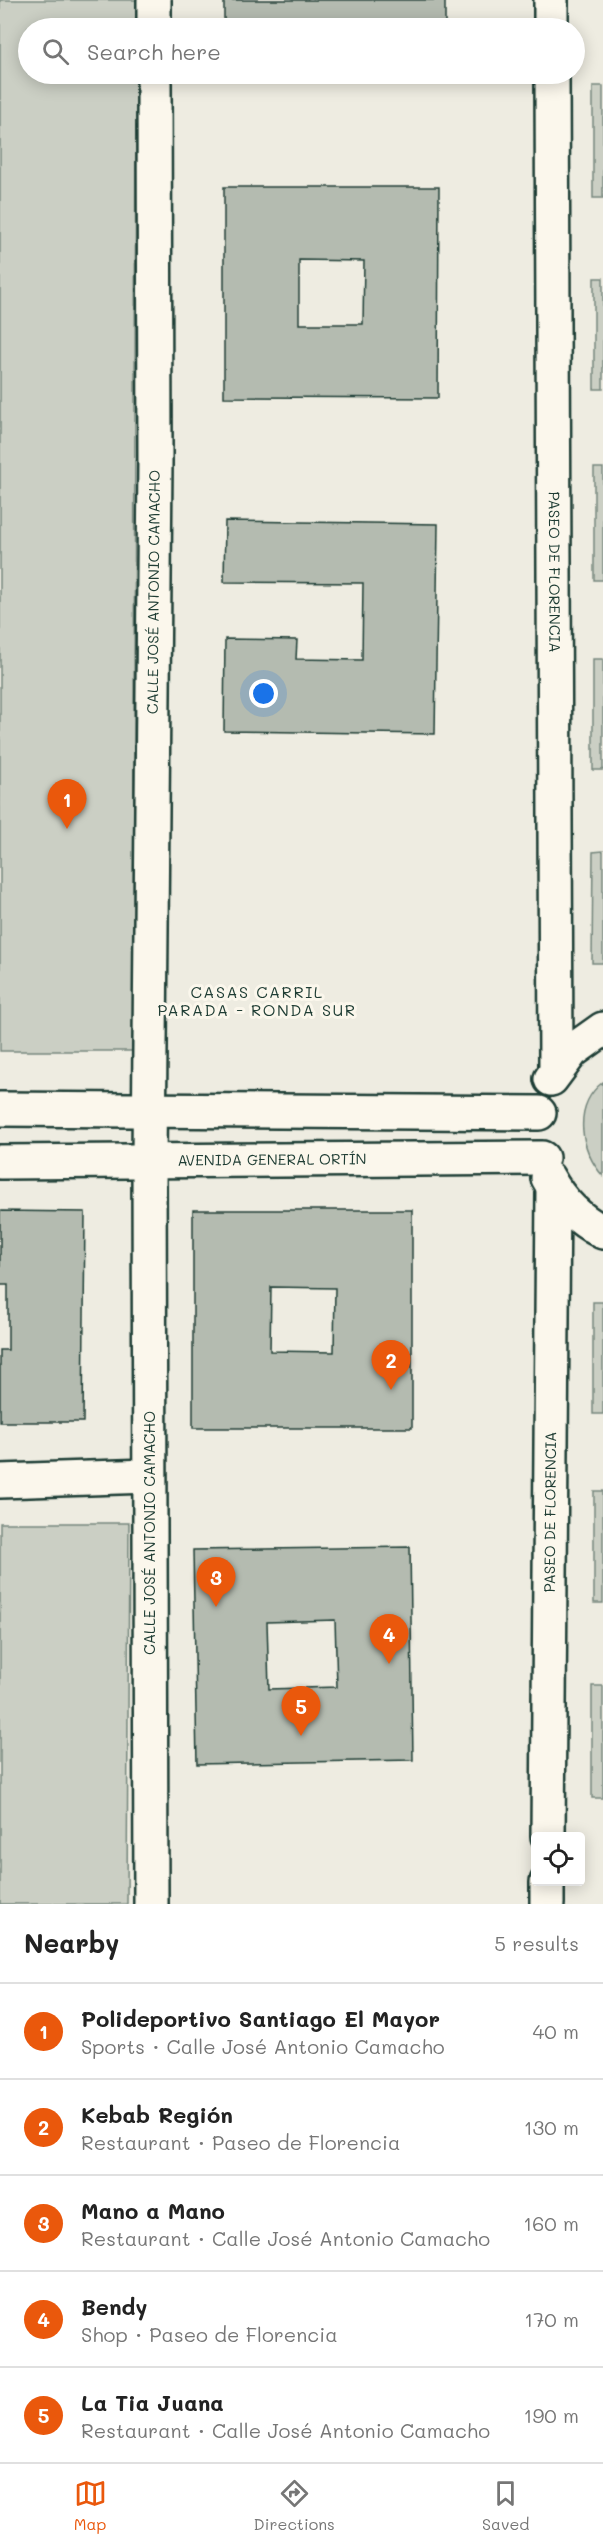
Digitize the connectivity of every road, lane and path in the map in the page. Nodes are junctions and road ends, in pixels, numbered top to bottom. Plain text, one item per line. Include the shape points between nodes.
1 (154, 0) edge
2 (551, 0) edge
3 (154, 18) edge
4 (551, 18) edge
5 (154, 84) edge
6 (552, 84) edge
7 (603, 1029) edge
8 (556, 1069) junction
9 (0, 1109) edge
10 (149, 1110) junction
11 (540, 1113) junction
12 (542, 1158) junction
13 (149, 1161) junction
14 (0, 1162) edge
15 (554, 1188) junction
16 (603, 1232) edge
17 (149, 1476) junction
18 (0, 1480) edge
19 (548, 1832) edge
20 (547, 1886) edge
21 (150, 1904) edge
22 (547, 1904) edge

1 - 3 street
2 - 4 street
5 - 10 street, CALLE JOSÉ ANTONIO CAMACHO
6 - 8 street, PASEO DE FLORENCIA
7 - 8 street via 572,1051
8 - 11 street
9 - 10 street
10 - 11 street
10 - 13 street, CALLE JOSÉ ANTONIO CAMACHO
11 - 12 street via 538,1143
12 - 13 street, AVENIDA GENERAL ORTÍN
12 - 15 street
13 - 14 street, AVENIDA GENERAL ORTÍN
13 - 17 street, CALLE JOSÉ ANTONIO CAMACHO
15 - 16 street via 569,1208
15 - 19 street, PASEO DE FLORENCIA
17 - 18 street
17 - 21 street, CALLE JOSÉ ANTONIO CAMACHO
20 - 22 street

